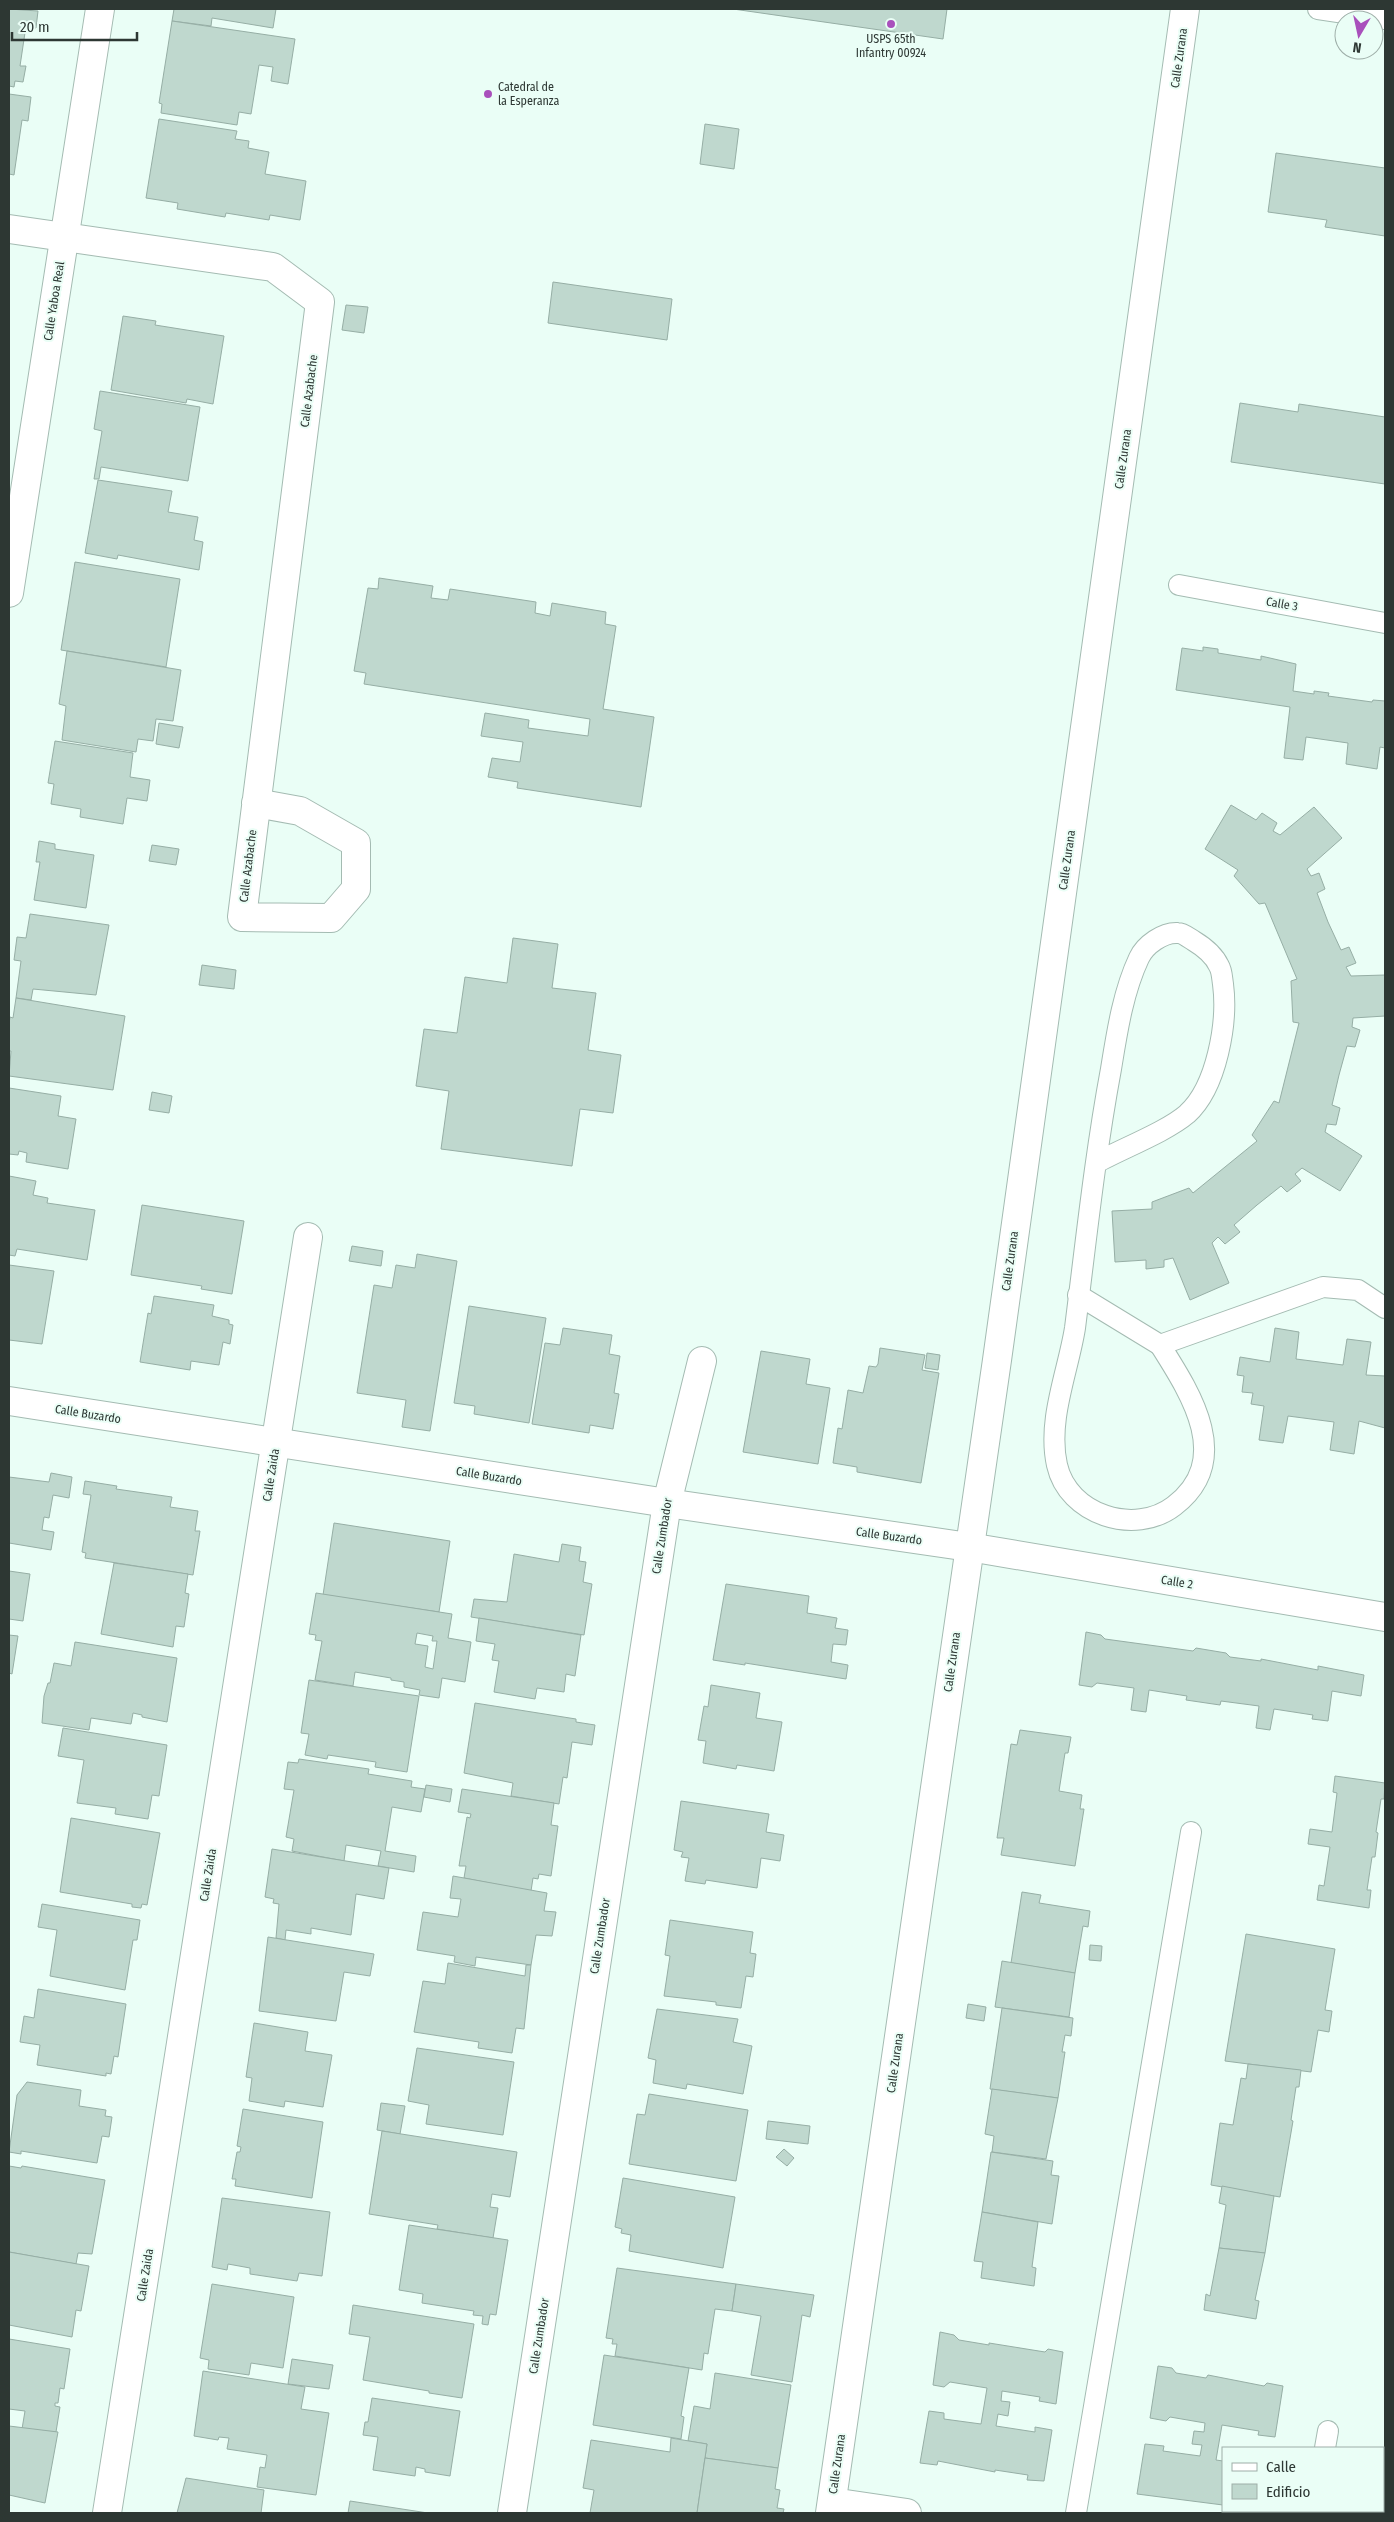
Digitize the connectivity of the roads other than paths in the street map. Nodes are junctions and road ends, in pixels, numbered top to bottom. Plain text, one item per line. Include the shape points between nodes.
1 (100, 9) edge
2 (1185, 9) edge
3 (1318, 9) edge
4 (1385, 19) edge
5 (9, 229) edge
6 (64, 237) junction
7 (1179, 585) dead end
8 (9, 593) edge
9 (1385, 623) edge
10 (256, 803) junction
11 (1096, 1163) junction
12 (308, 1237) dead end
13 (1078, 1295) junction
14 (1385, 1308) edge
15 (1160, 1346) junction
16 (702, 1362) dead end
17 (9, 1401) edge
18 (276, 1442) junction
19 (666, 1503) junction
20 (969, 1547) junction
21 (1385, 1617) edge
22 (1191, 1832) dead end
23 (831, 2508) edge
24 (108, 2513) edge
25 (512, 2513) edge
26 (907, 2513) edge
27 (1076, 2513) edge

1 - 6 street, Calle Yaboa Real
2 - 20 street, Calle Zurana
3 - 4 lane
5 - 6 street, Calle Azabache
6 - 8 street, Calle Yaboa Real
6 - 10 street, Calle Azabache via 273,267 320,302
7 - 9 lane, Calle 3
10 - 10 street, Calle Azabache via 300,811 356,843 356,889 331,918 242,917
11 - 11 lane via 1123,1006 1140,954 1162,935 1180,933 1206,948 1220,967 1225,1000 1222,1040 1206,1085 1187,1114
11 - 13 lane
12 - 18 street, Calle Zaida
13 - 15 lane
13 - 15 lane via 1074,1332 1057,1413 1057,1468 1068,1489 1086,1508 1109,1518 1138,1519 1166,1512 1188,1495 1201,1469 1204,1439 1198,1411
14 - 15 lane via 1358,1290 1323,1287
16 - 19 street, Calle Zumbador
17 - 18 street, Calle Buzardo
18 - 19 street, Calle Buzardo
18 - 24 street, Calle Zaida
19 - 20 street, Calle Buzardo
19 - 25 street, Calle Zumbador
20 - 21 street, Calle 2
20 - 23 street, Calle Zurana
22 - 27 lane
23 - 26 street

